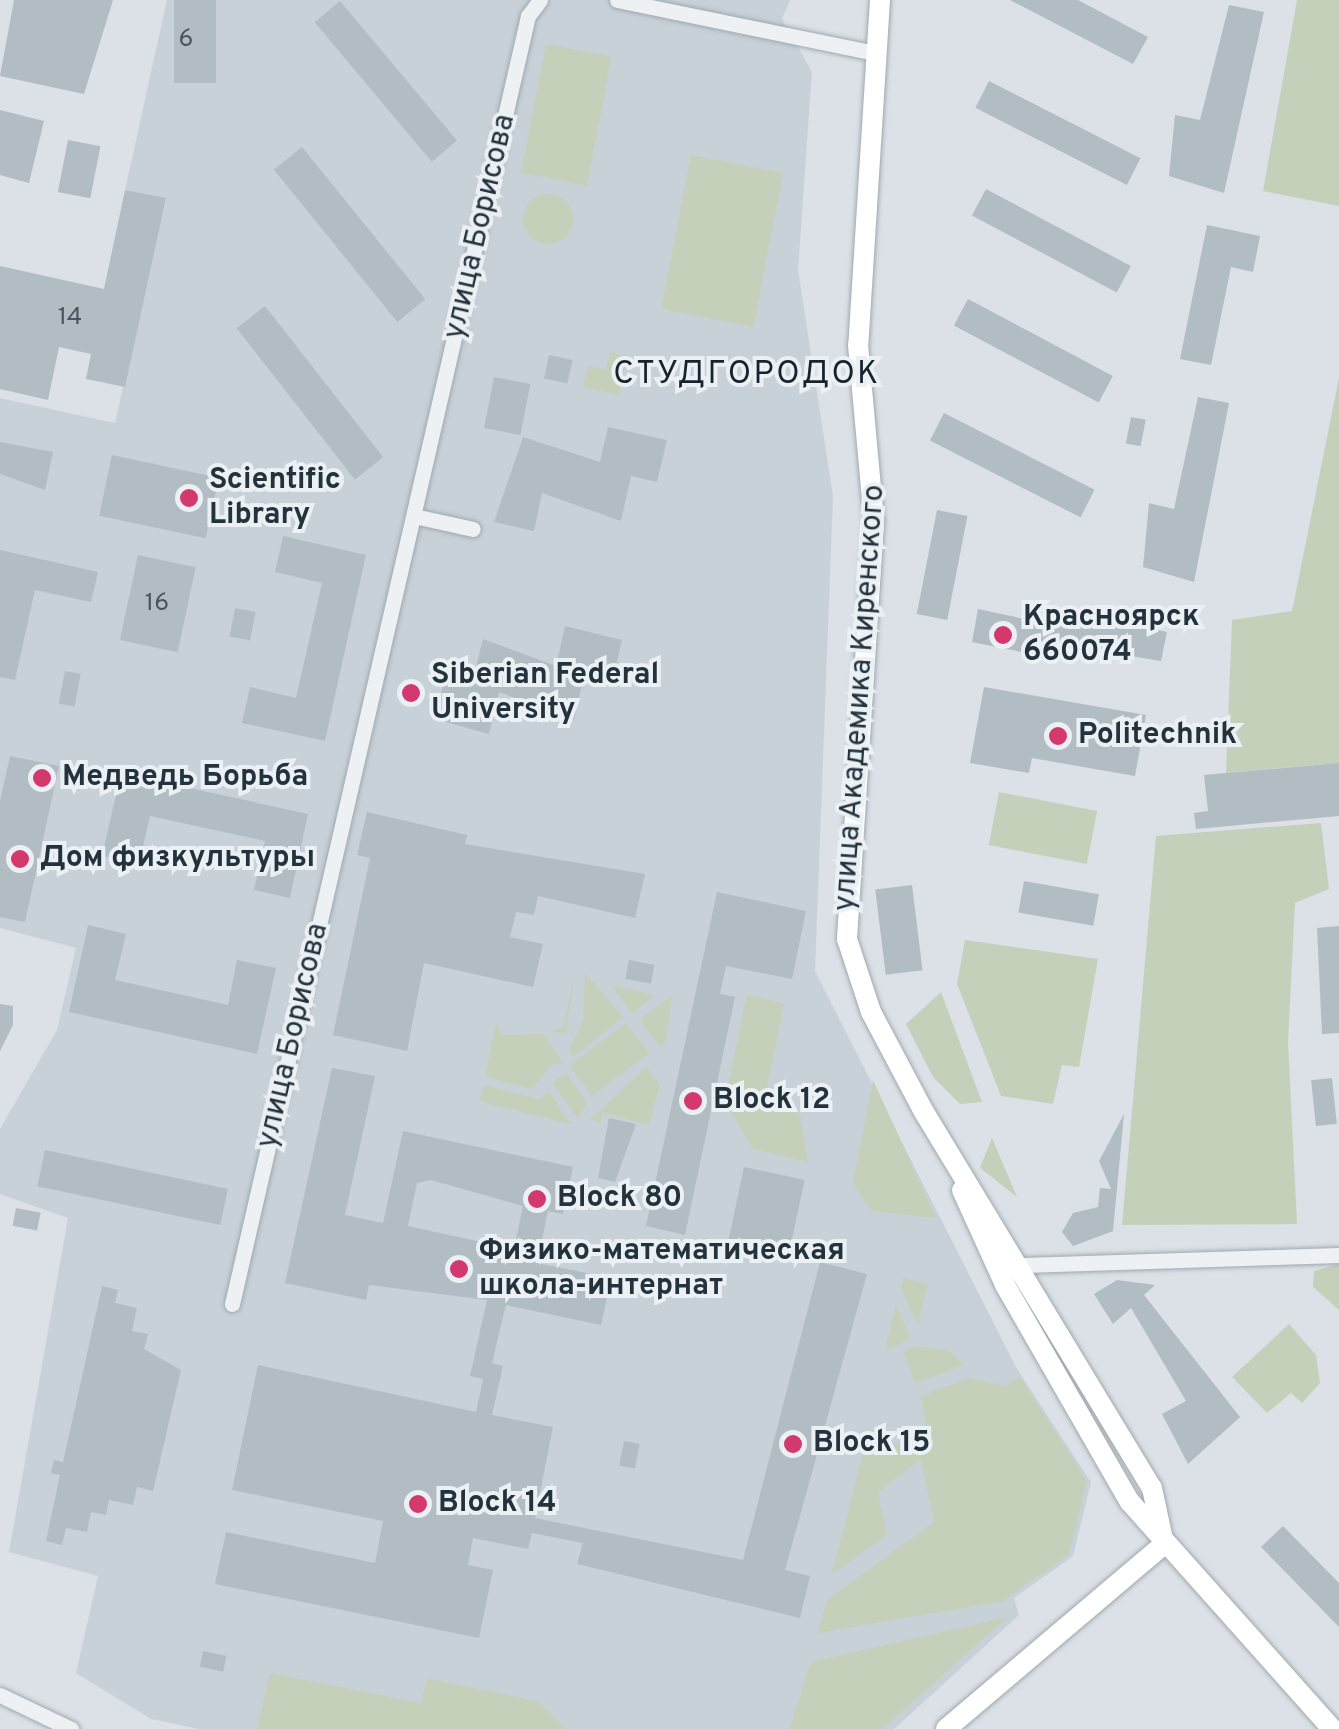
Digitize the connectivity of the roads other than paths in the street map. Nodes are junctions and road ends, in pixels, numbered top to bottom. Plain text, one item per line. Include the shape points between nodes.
1 (540, 0) edge
2 (617, 0) edge
3 (880, 0) edge
4 (876, 53) junction
5 (414, 516) junction
6 (473, 530) dead end
7 (938, 1137) junction
8 (1339, 1256) edge
9 (1023, 1265) junction
10 (232, 1304) dead end
11 (1164, 1544) junction
12 (0, 1695) edge
13 (71, 1729) edge
14 (946, 1729) edge
15 (1332, 1729) edge

1 - 5 street, улица Борисова via 528,16
2 - 4 street
3 - 4 main road, улица Академика Киренского
4 - 7 main road, улица Академика Киренского via 858,345 874,521 844,897 856,976
5 - 6 street
5 - 10 street, улица Борисова
7 - 9 main road, улица Академика Киренского
7 - 11 main road, улица Академика Киренского via 1005,1285
8 - 9 street
9 - 11 main road, улица Академика Киренского via 1152,1488
11 - 14 main road
11 - 15 main road, улица Академика Киренского
12 - 13 street

